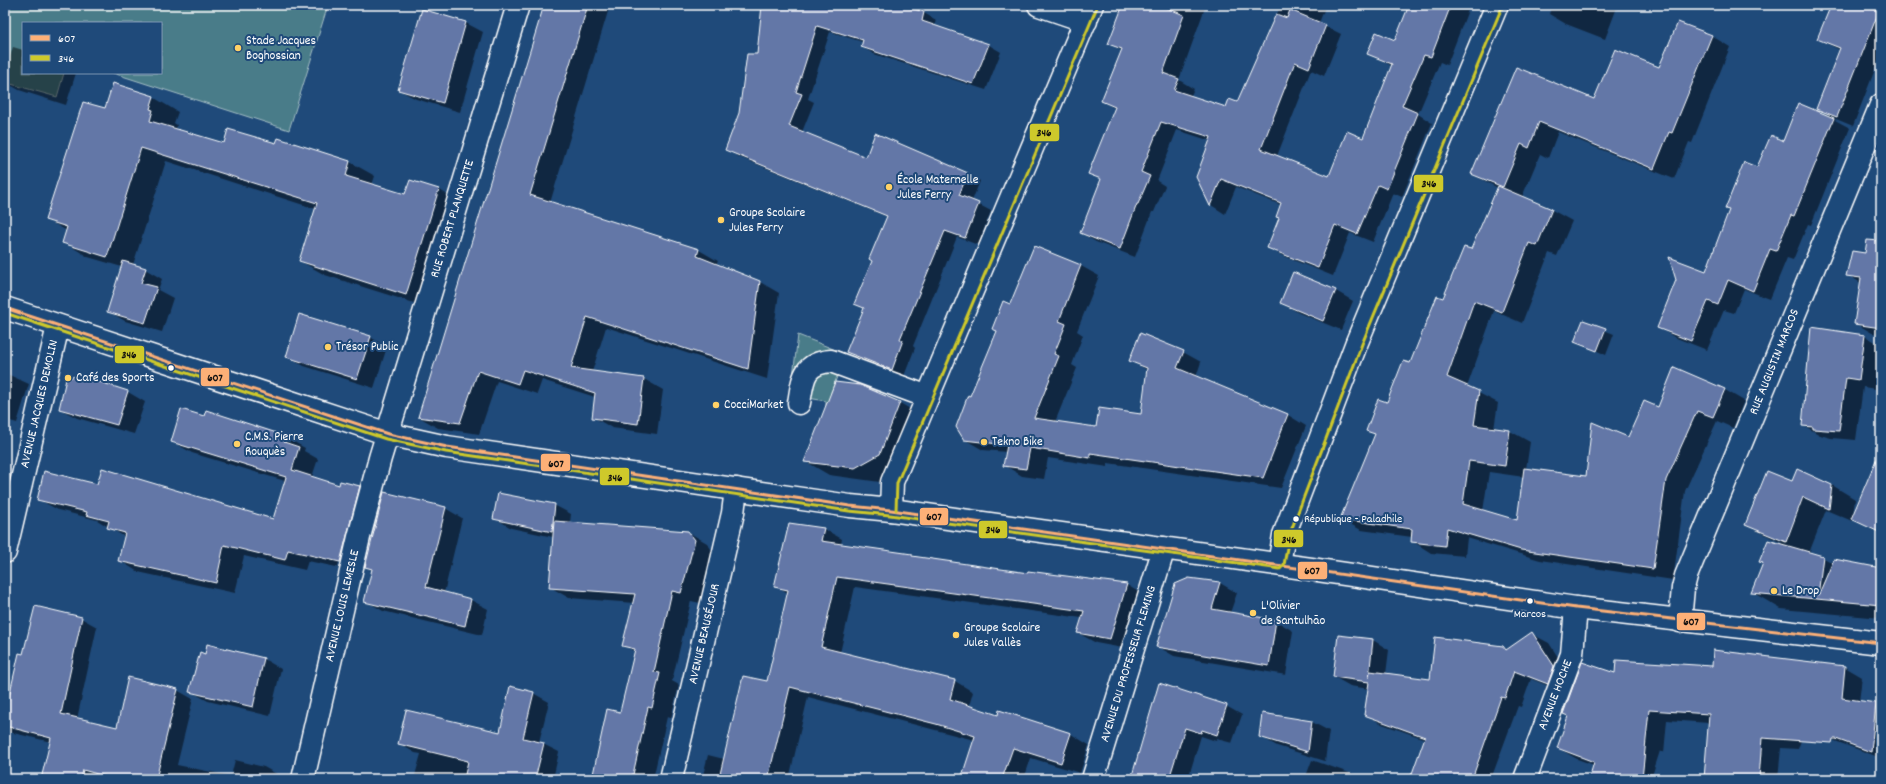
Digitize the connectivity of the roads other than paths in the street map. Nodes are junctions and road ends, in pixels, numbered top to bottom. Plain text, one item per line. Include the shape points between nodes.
1 (518, 5) edge
2 (1039, 5) edge
3 (1497, 5) edge
4 (1089, 13) edge
5 (1881, 105) edge
6 (5, 308) edge
7 (58, 326) junction
8 (928, 397) junction
9 (799, 403) dead end
10 (388, 434) junction
11 (736, 489) junction
12 (891, 510) junction
13 (1164, 548) junction
14 (5, 552) edge
15 (1279, 564) junction
16 (1576, 608) junction
17 (1680, 621) junction
18 (1881, 643) edge
19 (303, 779) edge
20 (672, 779) edge
21 (1094, 779) edge
22 (1524, 779) edge

1 - 10 street, RUE ROBERT PLANQUETTE
2 - 4 street
3 - 15 street via 1357,342 1284,535
4 - 8 street
5 - 17 street, RUE AUGUSTIN MARCOS via 1686,576
6 - 7 street
7 - 10 street
7 - 14 street, AVENUE JACQUES DEMOLIN
8 - 9 street via 831,361 820,362 807,371
8 - 12 street via 892,482
10 - 11 street via 447,447
10 - 19 street, AVENUE LOUIS LEMESLE via 359,537
11 - 12 street
11 - 20 street, AVENUE BEAUSÉJOUR via 733,513
12 - 13 street
13 - 15 street
13 - 21 street, AVENUE DU PROFESSEUR FLEMING
15 - 16 street
16 - 17 street
16 - 22 street, AVENUE HOCHE via 1572,654
17 - 18 street

